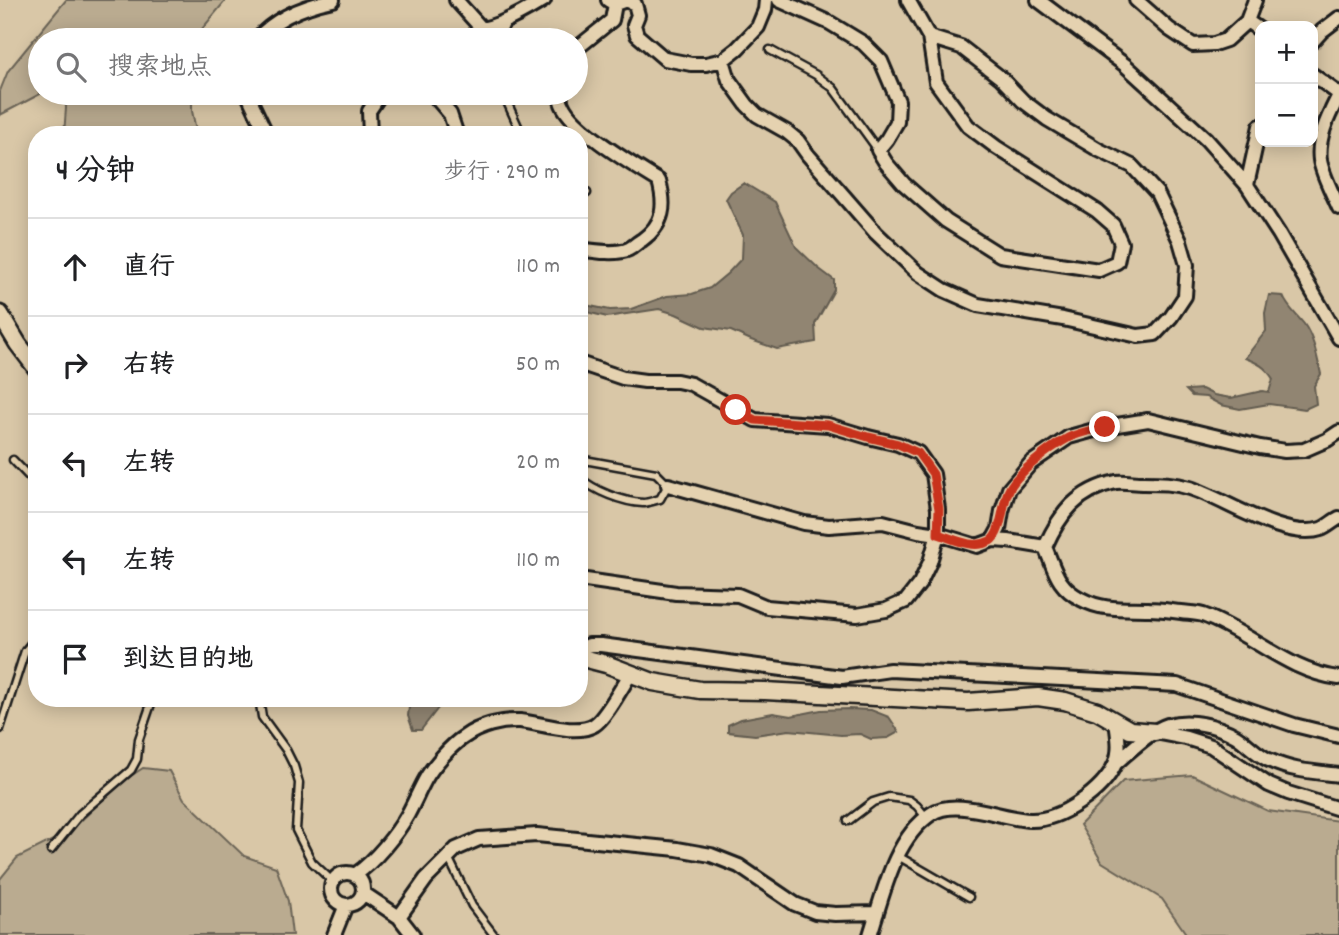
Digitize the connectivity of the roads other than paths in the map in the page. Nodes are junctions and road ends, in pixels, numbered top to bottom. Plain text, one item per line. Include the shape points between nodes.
1 (333, 0) edge
2 (456, 0) edge
3 (544, 0) edge
4 (766, 0) edge
5 (779, 0) edge
6 (908, 0) edge
7 (1038, 0) edge
8 (1136, 0) edge
9 (1255, 0) edge
10 (612, 2) edge
11 (638, 2) edge
12 (1339, 18) edge
13 (508, 19) junction
14 (612, 20) junction
15 (1247, 21) junction
16 (635, 25) junction
17 (1255, 27) edge
18 (268, 28) edge
19 (478, 28) edge
20 (495, 28) edge
21 (504, 28) edge
22 (1318, 35) edge
23 (929, 37) junction
24 (588, 39) edge
25 (770, 50) dead end
26 (723, 60) junction
27 (1318, 79) edge
28 (1339, 94) edge
29 (253, 105) edge
30 (373, 105) edge
31 (442, 105) edge
32 (508, 105) edge
33 (563, 105) edge
34 (263, 126) edge
35 (370, 126) edge
36 (454, 126) edge
37 (518, 126) edge
38 (580, 126) edge
39 (588, 133) edge
40 (1255, 147) edge
41 (878, 150) junction
42 (1247, 185) junction
43 (1339, 208) edge
44 (588, 250) edge
45 (0, 314) edge
46 (1339, 338) edge
47 (28, 357) edge
48 (588, 366) edge
49 (1339, 432) edge
50 (13, 460) dead end
51 (588, 461) edge
52 (28, 476) edge
53 (668, 485) junction
54 (588, 486) edge
55 (1339, 518) edge
56 (938, 534) junction
57 (993, 540) junction
58 (1045, 547) junction
59 (588, 580) edge
60 (588, 645) edge
61 (28, 647) edge
62 (588, 659) edge
63 (631, 673) junction
64 (1339, 678) edge
65 (150, 707) edge
66 (260, 707) edge
67 (1116, 722) junction
68 (0, 729) edge
69 (1155, 732) junction
70 (1339, 736) edge
71 (1116, 763) junction
72 (1339, 775) edge
73 (1339, 809) edge
74 (926, 817) junction
75 (848, 821) dead end
76 (51, 850) dead end
77 (897, 855) junction
78 (447, 857) junction
79 (356, 874) junction
80 (332, 881) junction
81 (363, 893) junction
82 (969, 897) dead end
83 (346, 905) junction
84 (877, 913) junction
85 (399, 918) junction
86 (334, 935) edge
87 (413, 935) edge
88 (494, 935) edge
89 (870, 935) edge

1 - 18 street via 311,5
2 - 19 street
3 - 13 street
4 - 26 street via 758,27
5 - 41 street via 830,23 863,43 881,61 898,101 897,122
6 - 23 street
7 - 42 street via 1125,65 1206,139
8 - 15 street via 1193,45 1226,40
9 - 15 street
10 - 11 street
10 - 14 street
11 - 16 street
12 - 22 street
13 - 20 street
13 - 21 lane
14 - 16 street via 619,26
14 - 24 street
15 - 17 street
16 - 26 street via 638,35 665,59 691,64
23 - 26 street via 961,47 1002,78 1023,102 1132,166 1157,193 1187,265 1185,296 1155,334 1138,336 978,305 918,274 876,233 799,141 747,105 729,79
23 - 41 street via 936,82 968,125 1113,225 1121,243 1117,262 1099,270 1000,254 946,221 904,184
25 - 41 lane via 833,88
27 - 28 street
28 - 43 street via 1322,137 1320,161
29 - 34 street
30 - 35 street
31 - 36 street
32 - 37 lane
33 - 38 street
39 - 44 street via 659,181 664,200 661,218 628,250
40 - 42 street
42 - 46 street
45 - 47 street
48 - 56 street via 623,378 691,384 755,420 828,425 918,453 933,474
49 - 57 street via 1304,450 1285,451 1147,420 1069,437 1031,463 1009,489
50 - 52 lane
51 - 53 lane via 656,472
53 - 54 lane via 660,499 645,503
53 - 56 street via 804,523 883,522
55 - 58 street via 1320,529 1296,530 1269,523 1192,488 1119,482 1098,488 1065,510
56 - 57 street via 977,546
56 - 59 street via 920,583 906,601 857,615 767,607 738,595 676,593
57 - 58 street
58 - 64 street via 1063,587 1088,603 1111,609 1201,614 1285,660
60 - 70 street via 842,677 890,670 1177,685
61 - 68 lane
62 - 63 street
63 - 67 street via 700,690 968,702 1038,697 1097,711
63 - 79 street via 594,725 577,730 517,721 485,725 463,737 426,778 390,838
65 - 76 lane via 131,770 80,814
66 - 80 lane via 262,718 286,750 299,783 296,830 312,862
67 - 69 street via 1130,730
67 - 71 street
69 - 71 street
69 - 72 street via 1167,725 1195,723 1234,736 1267,760 1289,768
69 - 73 street via 1211,746 1269,785
71 - 74 street via 1099,788 1066,810 1042,819 951,807
74 - 75 lane via 909,800 889,797 873,802
74 - 77 street
77 - 82 lane
77 - 84 street
78 - 84 street via 479,839 537,835 677,849 739,866 795,904 815,912
78 - 85 street
78 - 88 lane via 472,906
79 - 80 street via 345,872
79 - 81 street
80 - 83 street via 333,897
81 - 83 street
81 - 85 street
83 - 86 street
84 - 89 street
85 - 87 street

